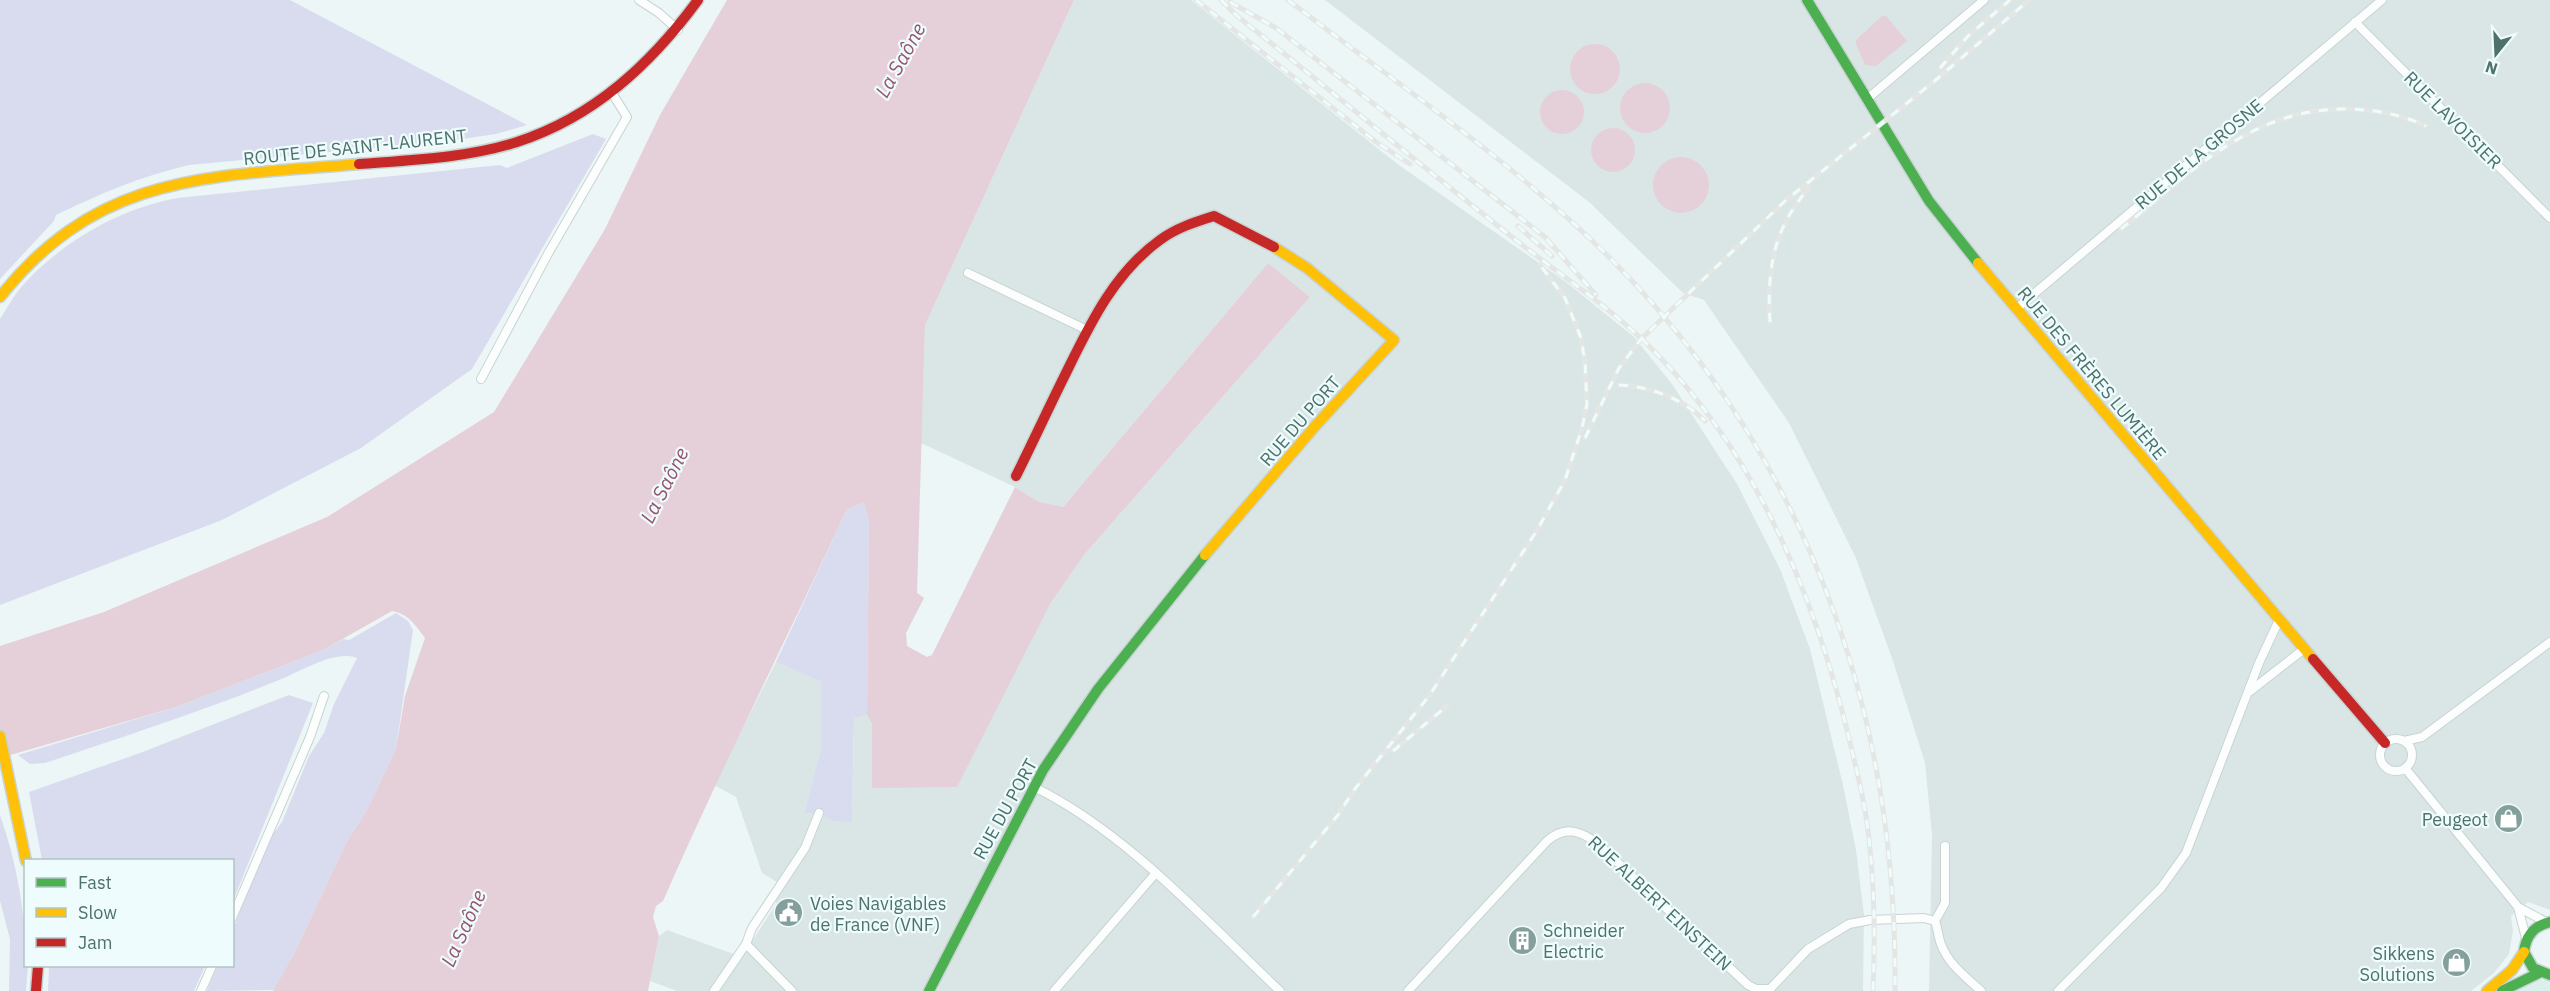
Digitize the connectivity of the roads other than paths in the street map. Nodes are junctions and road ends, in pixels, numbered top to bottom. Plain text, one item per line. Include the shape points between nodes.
1 (639, 0) edge
2 (698, 0) edge
3 (1807, 0) edge
4 (1984, 0) edge
5 (2382, 0) edge
6 (2355, 22) junction
7 (678, 30) junction
8 (612, 93) junction
9 (1867, 99) junction
10 (2550, 218) edge
11 (968, 273) dead end
12 (0, 297) edge
13 (2016, 309) junction
14 (1087, 330) junction
15 (482, 379) dead end
16 (1016, 476) dead end
17 (2278, 620) junction
18 (2550, 642) edge
19 (2304, 649) junction
20 (2248, 693) junction
21 (324, 696) dead end
22 (0, 736) edge
23 (2422, 737) junction
24 (2404, 741) junction
25 (2385, 743) junction
26 (2412, 755) junction
27 (2405, 768) junction
28 (1034, 787) junction
29 (819, 813) dead end
30 (1946, 846) dead end
31 (26, 859) edge
32 (1155, 874) junction
33 (2518, 907) junction
34 (234, 913) edge
35 (1935, 921) junction
36 (2548, 922) edge
37 (2526, 938) junction
38 (746, 944) junction
39 (2524, 952) junction
40 (38, 967) edge
41 (212, 967) edge
42 (2545, 974) edge
43 (36, 991) edge
44 (201, 991) edge
45 (714, 991) edge
46 (792, 991) edge
47 (928, 991) edge
48 (1054, 991) edge
49 (1280, 991) edge
50 (1408, 991) edge
51 (1981, 991) edge
52 (2058, 991) edge
53 (2487, 991) edge
54 (2502, 991) edge

1 - 7 street
2 - 7 street, ROUTE DE SAINT-LAURENT
3 - 9 street, RUE DES FRÈRES LUMIÈRE
4 - 9 street
5 - 6 street, RUE DE LA GROSNE
6 - 10 street, RUE LAVOISIER
6 - 13 street, RUE DE LA GROSNE
7 - 8 street, ROUTE DE SAINT-LAURENT via 642,69
8 - 12 street, ROUTE DE SAINT-LAURENT via 546,131 485,150 197,180 138,193 90,215 45,247
8 - 15 street via 627,117
9 - 13 street, RUE DES FRÈRES LUMIÈRE via 1929,201
11 - 14 street
13 - 17 street, RUE DES FRÈRES LUMIÈRE
14 - 16 street, RUE DU PORT
14 - 28 street, RUE DU PORT via 1125,271 1154,244 1177,228 1214,216 1307,268 1394,340 1317,424 1138,636
17 - 19 street, RUE DES FRÈRES LUMIÈRE
17 - 20 street
18 - 23 street
19 - 20 street
19 - 25 street, RUE DES FRÈRES LUMIÈRE
20 - 52 street via 2199,823 2175,870
21 - 34 street
22 - 31 street
23 - 24 street
23 - 26 street
24 - 25 street via 2394,739
24 - 26 street
25 - 27 street via 2380,755 2385,767 2395,771
26 - 27 street
27 - 33 street
28 - 32 street via 1104,831
28 - 47 street, RUE DU PORT
29 - 38 street via 805,848 752,928
30 - 35 street via 1945,903
32 - 48 street
32 - 49 street
33 - 36 street
33 - 37 street
35 - 50 street, RUE ALBERT EINSTEIN via 1923,918 1849,924 1808,949 1770,989 1756,989 1748,986 1598,844 1583,833 1567,831 1547,841
35 - 51 street via 1948,959
36 - 37 street via 2534,928
37 - 39 street
38 - 45 street
38 - 46 street
39 - 42 street via 2531,967
39 - 53 street via 2512,970
40 - 43 street
41 - 44 street
42 - 54 street

